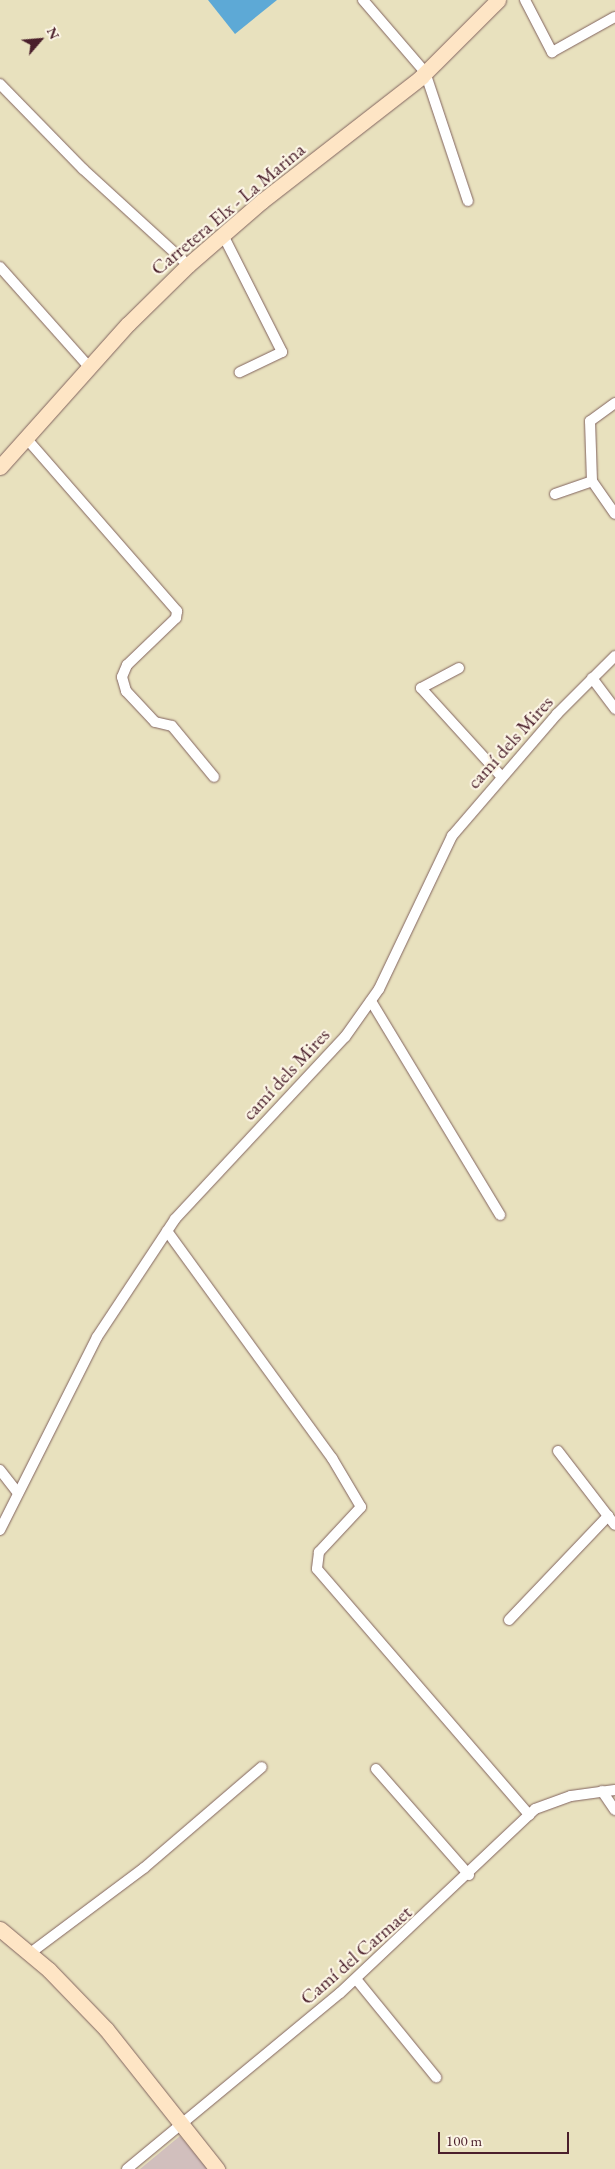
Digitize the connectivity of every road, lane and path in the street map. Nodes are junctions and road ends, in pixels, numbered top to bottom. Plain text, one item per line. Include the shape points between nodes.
1 (362, 0) edge
2 (498, 0) edge
3 (525, 0) edge
4 (615, 17) edge
5 (425, 72) junction
6 (0, 84) edge
7 (468, 201) dead end
8 (223, 235) junction
9 (188, 265) junction
10 (0, 267) edge
11 (88, 367) junction
12 (240, 372) dead end
13 (615, 403) edge
14 (26, 438) junction
15 (0, 467) edge
16 (592, 481) junction
17 (555, 494) dead end
18 (615, 514) edge
19 (615, 656) edge
20 (459, 668) dead end
21 (592, 678) junction
22 (615, 709) edge
23 (501, 776) junction
24 (214, 777) dead end
25 (371, 1001) junction
26 (500, 1215) dead end
27 (167, 1231) junction
28 (558, 1451) dead end
29 (0, 1470) edge
30 (18, 1493) junction
31 (608, 1516) junction
32 (615, 1525) edge
33 (0, 1530) edge
34 (509, 1620) dead end
35 (262, 1767) dead end
36 (376, 1769) dead end
37 (615, 1790) edge
38 (602, 1792) junction
39 (615, 1810) edge
40 (529, 1814) junction
41 (469, 1875) junction
42 (0, 1929) edge
43 (29, 1954) junction
44 (356, 1979) junction
45 (436, 2078) dead end
46 (182, 2125) junction
47 (127, 2169) edge
48 (217, 2169) edge

1 - 5 street
2 - 5 main road, Carretera Elx - La Marina
3 - 4 street via 552,52
5 - 7 street
5 - 8 main road, Carretera Elx - La Marina
6 - 9 street via 83,169
8 - 9 main road, Carretera Elx - La Marina
8 - 12 street via 282,352
9 - 11 main road, Carretera Elx - La Marina
10 - 11 street
11 - 14 main road, Carretera Elx - La Marina
13 - 16 street via 590,421
14 - 15 main road, Carretera Elx - La Marina
14 - 24 street via 177,611 176,618 127,666 122,677 126,691 155,722 172,726
16 - 17 street
16 - 18 street
19 - 21 street, camí dels Mires
20 - 23 street via 421,688
21 - 22 street
21 - 23 street, camí dels Mires
23 - 25 street, camí dels Mires via 452,836
25 - 26 street
25 - 27 street, camí dels Mires via 345,1037
27 - 30 street, camí dels Mires via 97,1337
27 - 40 street via 332,1458 361,1507 319,1552 317,1569
28 - 31 street
29 - 30 street
30 - 33 street, camí dels Mires
31 - 32 street
31 - 34 street
35 - 43 street via 144,1868
36 - 41 street
37 - 38 street, Camí del Carmaet
38 - 39 street
38 - 40 street, Camí del Carmaet via 571,1796
40 - 41 street, Camí del Carmaet
41 - 44 street, Camí del Carmaet
42 - 43 main road
43 - 46 main road via 106,2029
44 - 45 street
44 - 46 street, Camí del Carmaet
46 - 47 street, Camí del Carmaet
46 - 48 main road

